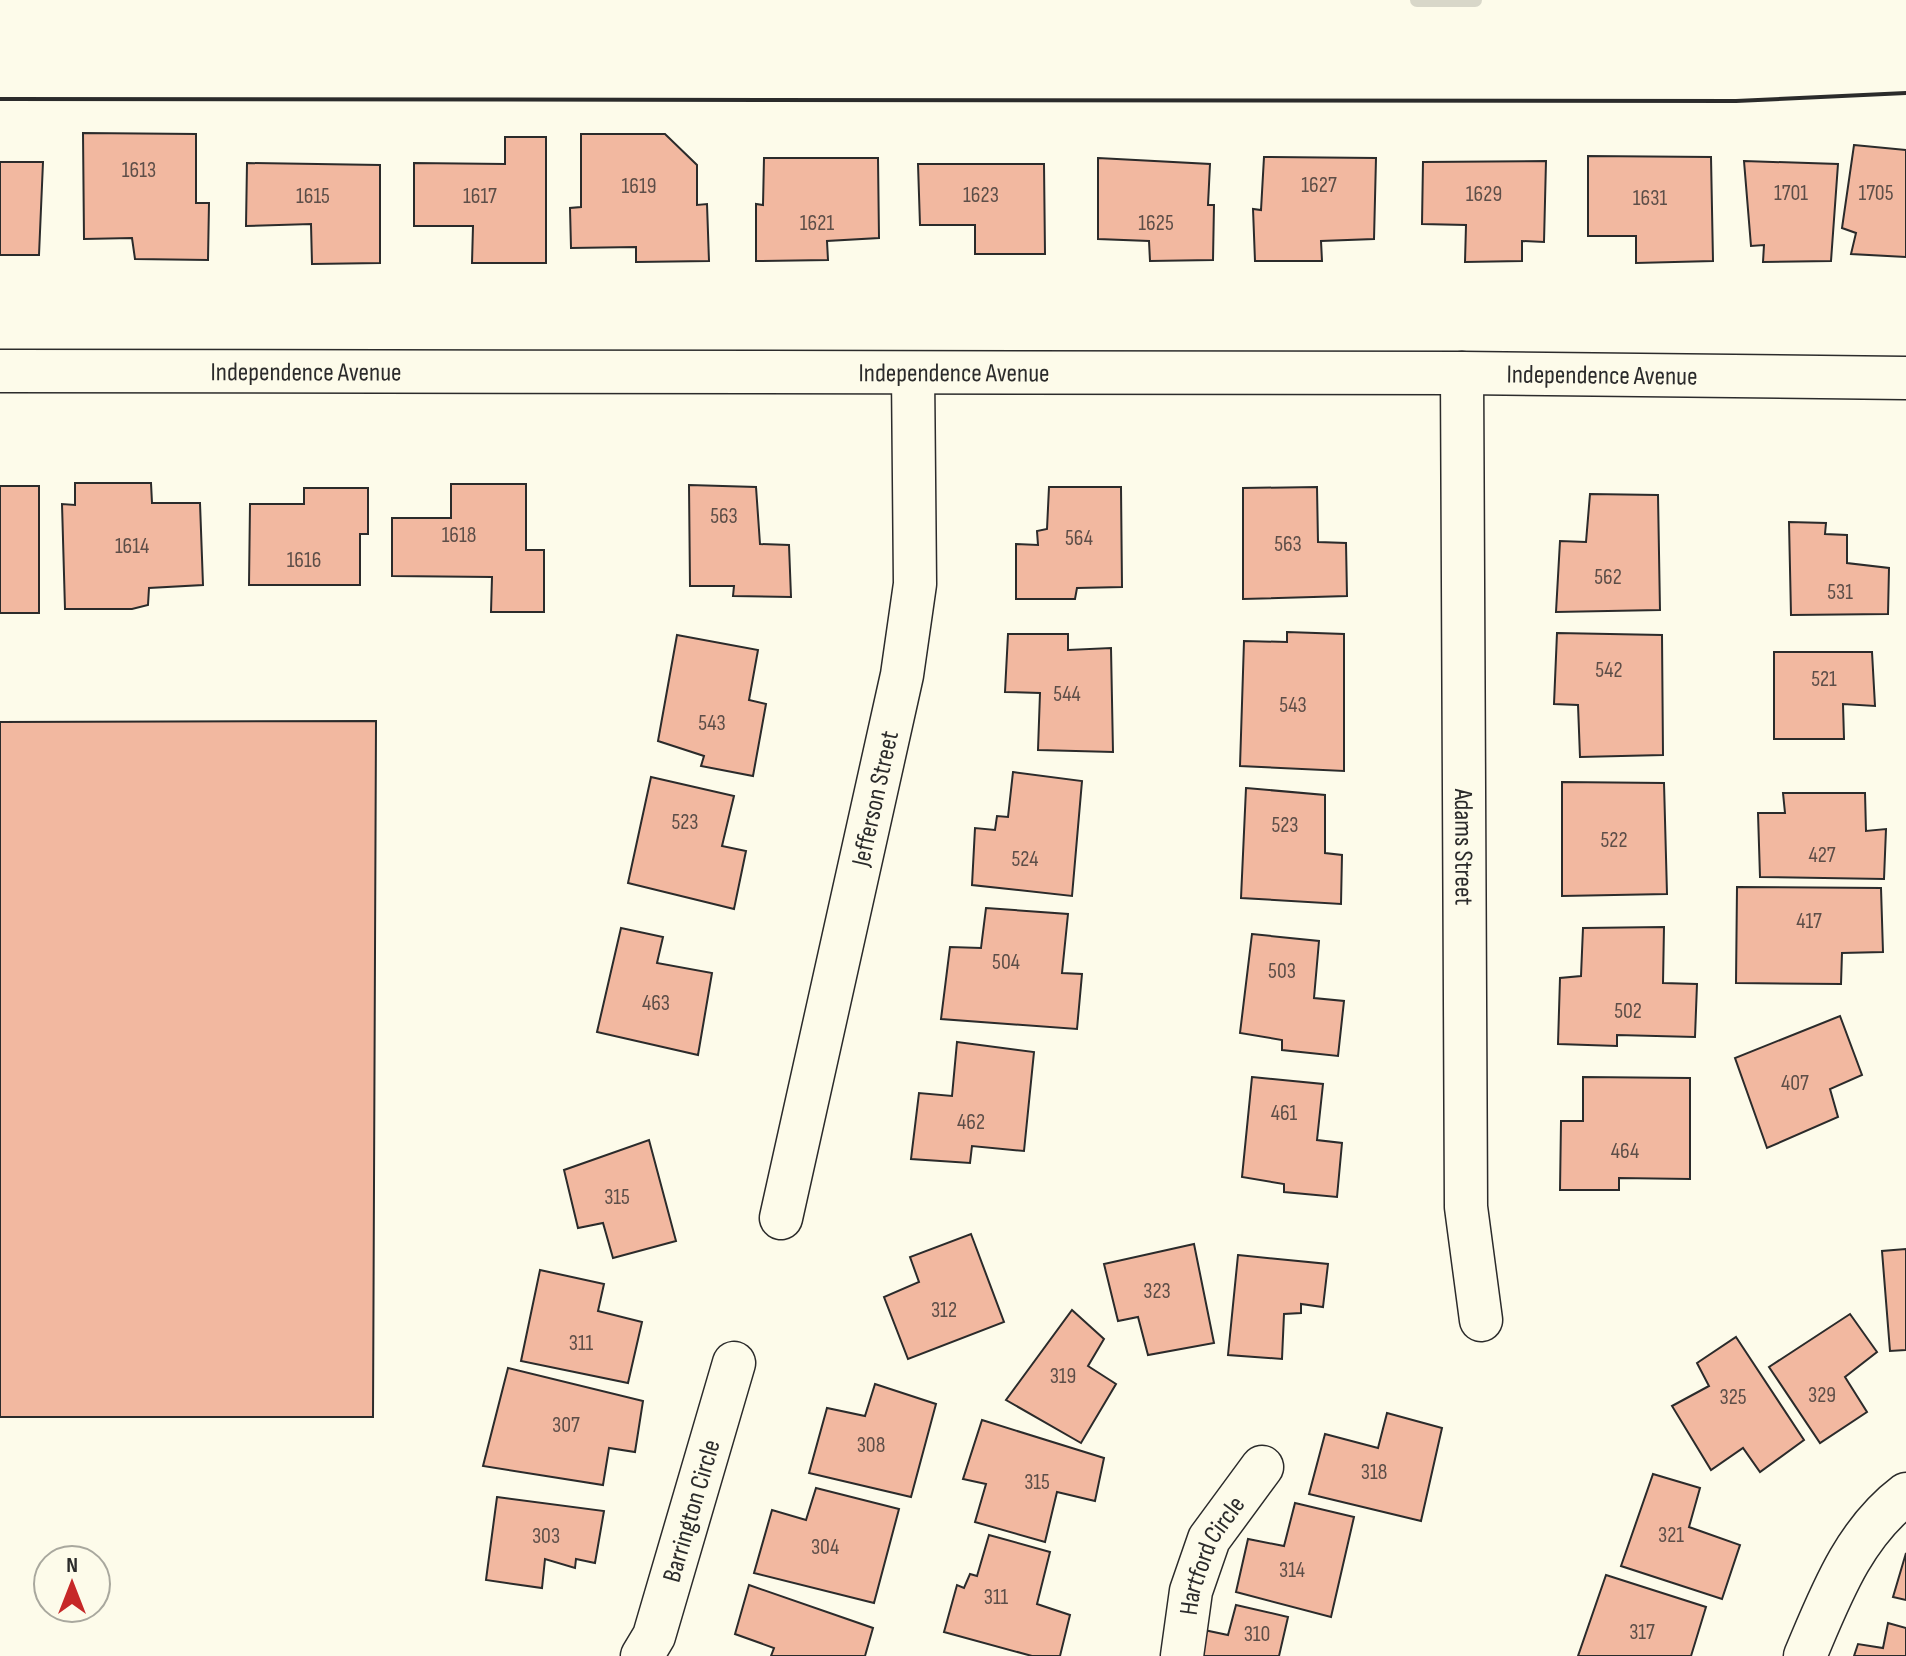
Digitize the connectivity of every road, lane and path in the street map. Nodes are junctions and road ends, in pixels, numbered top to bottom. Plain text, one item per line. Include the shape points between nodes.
1 (0, 371) edge
2 (913, 373) junction
3 (1462, 373) junction
4 (1906, 378) edge
5 (781, 1218) dead end
6 (1481, 1320) dead end
7 (734, 1363) dead end
8 (1262, 1467) dead end
9 (1906, 1494) edge
10 (642, 1656) edge
11 (1182, 1656) edge
12 (1805, 1656) edge

1 - 2 street, Independence Avenue
2 - 3 street, Independence Avenue
2 - 5 street, Jefferson Street via 915,584 902,675
3 - 4 street, Independence Avenue
3 - 6 street, Adams Street via 1466,1207
7 - 10 street, Barrington Circle via 654,1636
8 - 11 street, Hartford Circle via 1209,1539 1191,1591
9 - 12 street via 1888,1508 1842,1570

